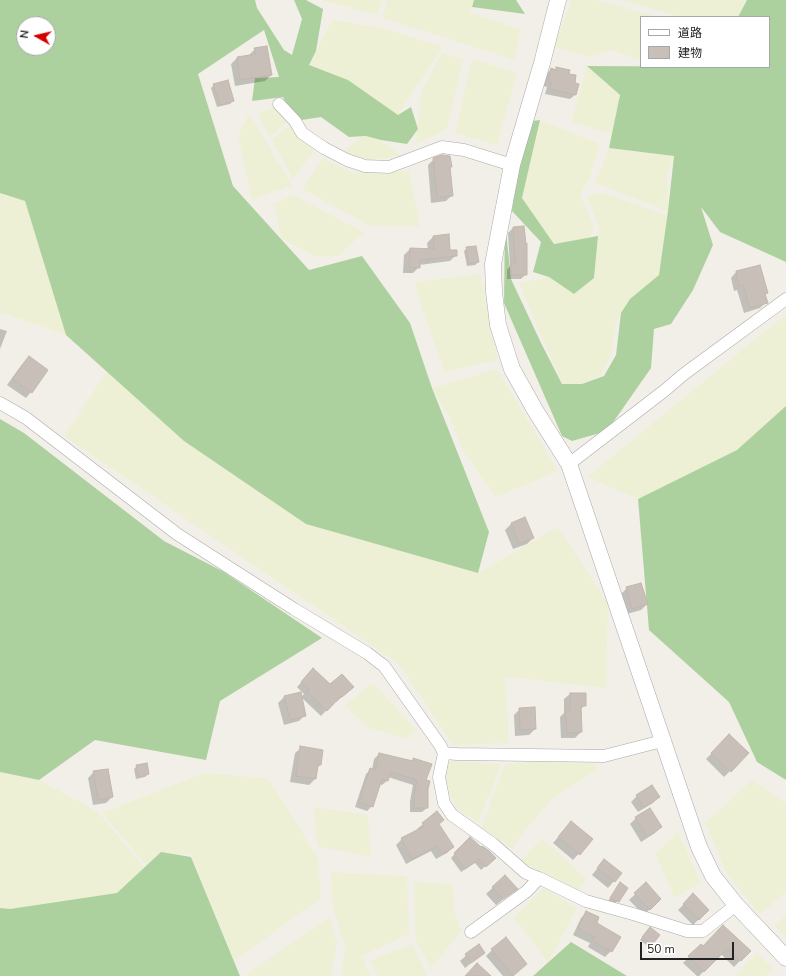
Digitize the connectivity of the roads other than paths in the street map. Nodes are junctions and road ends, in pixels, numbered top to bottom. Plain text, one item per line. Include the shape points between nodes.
1 (558, 0) edge
2 (279, 104) dead end
3 (512, 166) junction
4 (786, 299) edge
5 (0, 403) edge
6 (569, 464) junction
7 (662, 740) junction
8 (444, 753) junction
9 (539, 878) junction
10 (736, 905) junction
11 (471, 932) dead end
12 (786, 958) edge

1 - 3 street
2 - 3 street via 302,133 324,148 365,166 389,167 442,147 464,150
3 - 6 street via 493,264 498,325 512,369
4 - 6 street via 684,374
5 - 8 street via 26,418 177,534 384,666
6 - 7 street
7 - 8 street via 604,756
7 - 10 street via 699,847 714,876
8 - 9 street via 439,776 444,803 452,815 494,844 526,873
9 - 10 street via 586,901 686,931 703,931
9 - 11 street via 527,891
10 - 12 street

